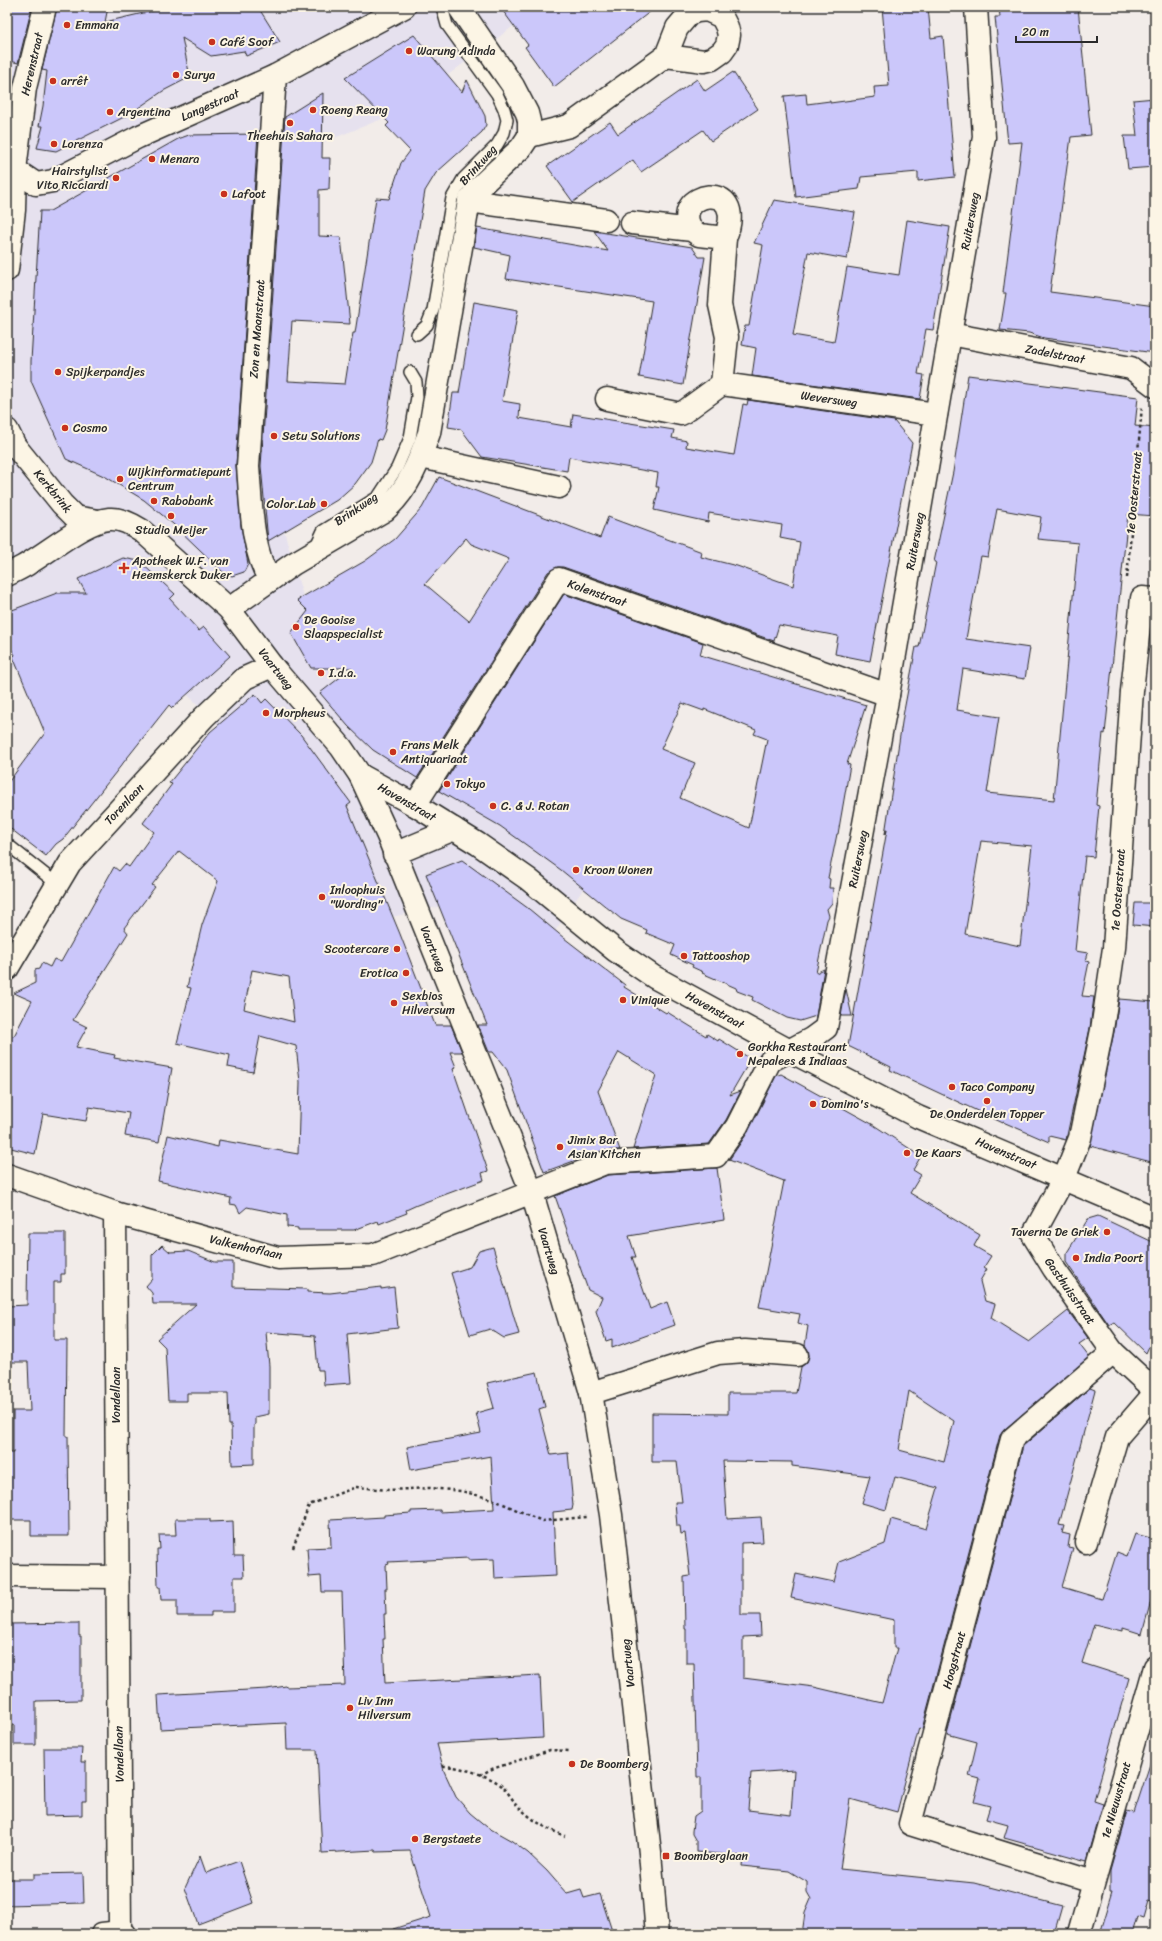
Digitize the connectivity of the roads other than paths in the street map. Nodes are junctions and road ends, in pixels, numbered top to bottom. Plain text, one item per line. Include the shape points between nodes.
1 (45, 7) edge
2 (404, 7) edge
3 (442, 7) edge
4 (459, 7) edge
5 (976, 7) edge
6 (666, 56) dead end
7 (275, 76) junction
8 (529, 136) junction
9 (15, 170) junction
10 (469, 201) junction
11 (606, 220) dead end
12 (632, 224) dead end
13 (692, 230) junction
14 (724, 238) junction
15 (7, 270) edge
16 (417, 334) dead end
17 (950, 334) junction
18 (410, 372) dead end
19 (1150, 382) edge
20 (722, 384) junction
21 (607, 399) dead end
22 (936, 414) junction
23 (7, 430) edge
24 (421, 457) junction
25 (559, 487) dead end
26 (98, 521) junction
27 (312, 554) junction
28 (7, 575) edge
29 (270, 580) junction
30 (1148, 598) edge
31 (229, 609) junction
32 (272, 666) junction
33 (888, 695) junction
34 (360, 775) junction
35 (419, 799) junction
36 (454, 829) junction
37 (7, 844) edge
38 (394, 854) junction
39 (57, 884) junction
40 (7, 969) edge
41 (781, 1055) junction
42 (7, 1175) edge
43 (1064, 1178) junction
44 (532, 1193) junction
45 (115, 1213) junction
46 (1155, 1218) edge
47 (1113, 1352) junction
48 (797, 1355) dead end
49 (1155, 1392) edge
50 (591, 1393) junction
51 (1086, 1542) dead end
52 (7, 1576) edge
53 (118, 1577) junction
54 (1155, 1667) edge
55 (1093, 1881) junction
56 (115, 1933) edge
57 (657, 1934) edge
58 (1079, 1934) edge

1 - 9 street, Herenstraat via 25,88
2 - 7 street, Langestraat
3 - 16 lane, Brinkweg via 447,25 497,94 507,120 504,133 497,145 463,179 452,198 433,310 427,325
4 - 8 street via 513,86 527,113
5 - 17 street, Ruitersweg via 984,137
6 - 8 street via 569,126
7 - 9 street, Langestraat via 138,137 53,181 36,184
7 - 29 street, Zon en Maanstraat via 248,466 254,527 262,568
8 - 10 street, Brinkweg via 521,148 476,190
9 - 15 street via 14,210
10 - 11 street, Brinkweg
10 - 24 street, Brinkweg via 429,433
12 - 13 street
13 - 14 street via 699,235
13 - 14 street via 687,223 687,215 692,206 700,198 718,196 725,204 730,220
14 - 20 street via 720,305 727,337
17 - 19 street, Zadelstraat via 1131,368
17 - 22 street, Ruitersweg
18 - 27 lane, Brinkweg via 416,382 417,397 410,438 397,468 378,497 323,531
20 - 21 street via 681,414
20 - 22 street, Weversweg
22 - 33 street, Ruitersweg
23 - 26 street, Kerkbrink via 15,446 75,517
24 - 25 street
24 - 27 street, Brinkweg via 398,499 385,510
26 - 28 street
26 - 31 street, Kerkbrink via 117,520 141,530
27 - 29 street, Brinkweg
29 - 31 street, Brinkweg
30 - 43 street, 1e Oosterstraat via 1132,691 1114,948 1102,1030 1080,1138
31 - 32 street, Vaartweg
32 - 34 street, Vaartweg via 340,747
32 - 39 street, Torenlaan via 244,678 204,716 70,863
33 - 35 street, Kolenstraat via 559,579
33 - 41 street, Ruitersweg via 826,1028
34 - 35 street, Havenstraat
34 - 38 street, Vaartweg
35 - 36 street, Havenstraat
36 - 38 street, Havenstraat
36 - 41 street, Havenstraat via 528,880 599,938 654,977
37 - 39 lane
38 - 44 street, Vaartweg
39 - 40 street, Torenlaan
41 - 43 street, Havenstraat via 918,1117
41 - 44 street, Valkenhoflaan via 770,1061 737,1126 716,1156 604,1163
42 - 45 street, Valkenhoflaan
43 - 46 street, Havenstraat
43 - 47 street, Gasthuisstraat via 1033,1235 1050,1272
44 - 45 street, Valkenhoflaan via 373,1255 278,1258
44 - 50 street, Vaartweg
45 - 53 street, Vondellaan
47 - 49 street, Gasthuisstraat
47 - 55 street, Hoogstraat via 1012,1439 910,1824
48 - 50 street via 745,1351 718,1353
49 - 51 street via 1117,1437
50 - 57 street, Vaartweg via 611,1515
52 - 53 street
53 - 56 street, Vondellaan
54 - 55 street, 1e Nieuwstraat
55 - 58 street, 1e Nieuwstraat

